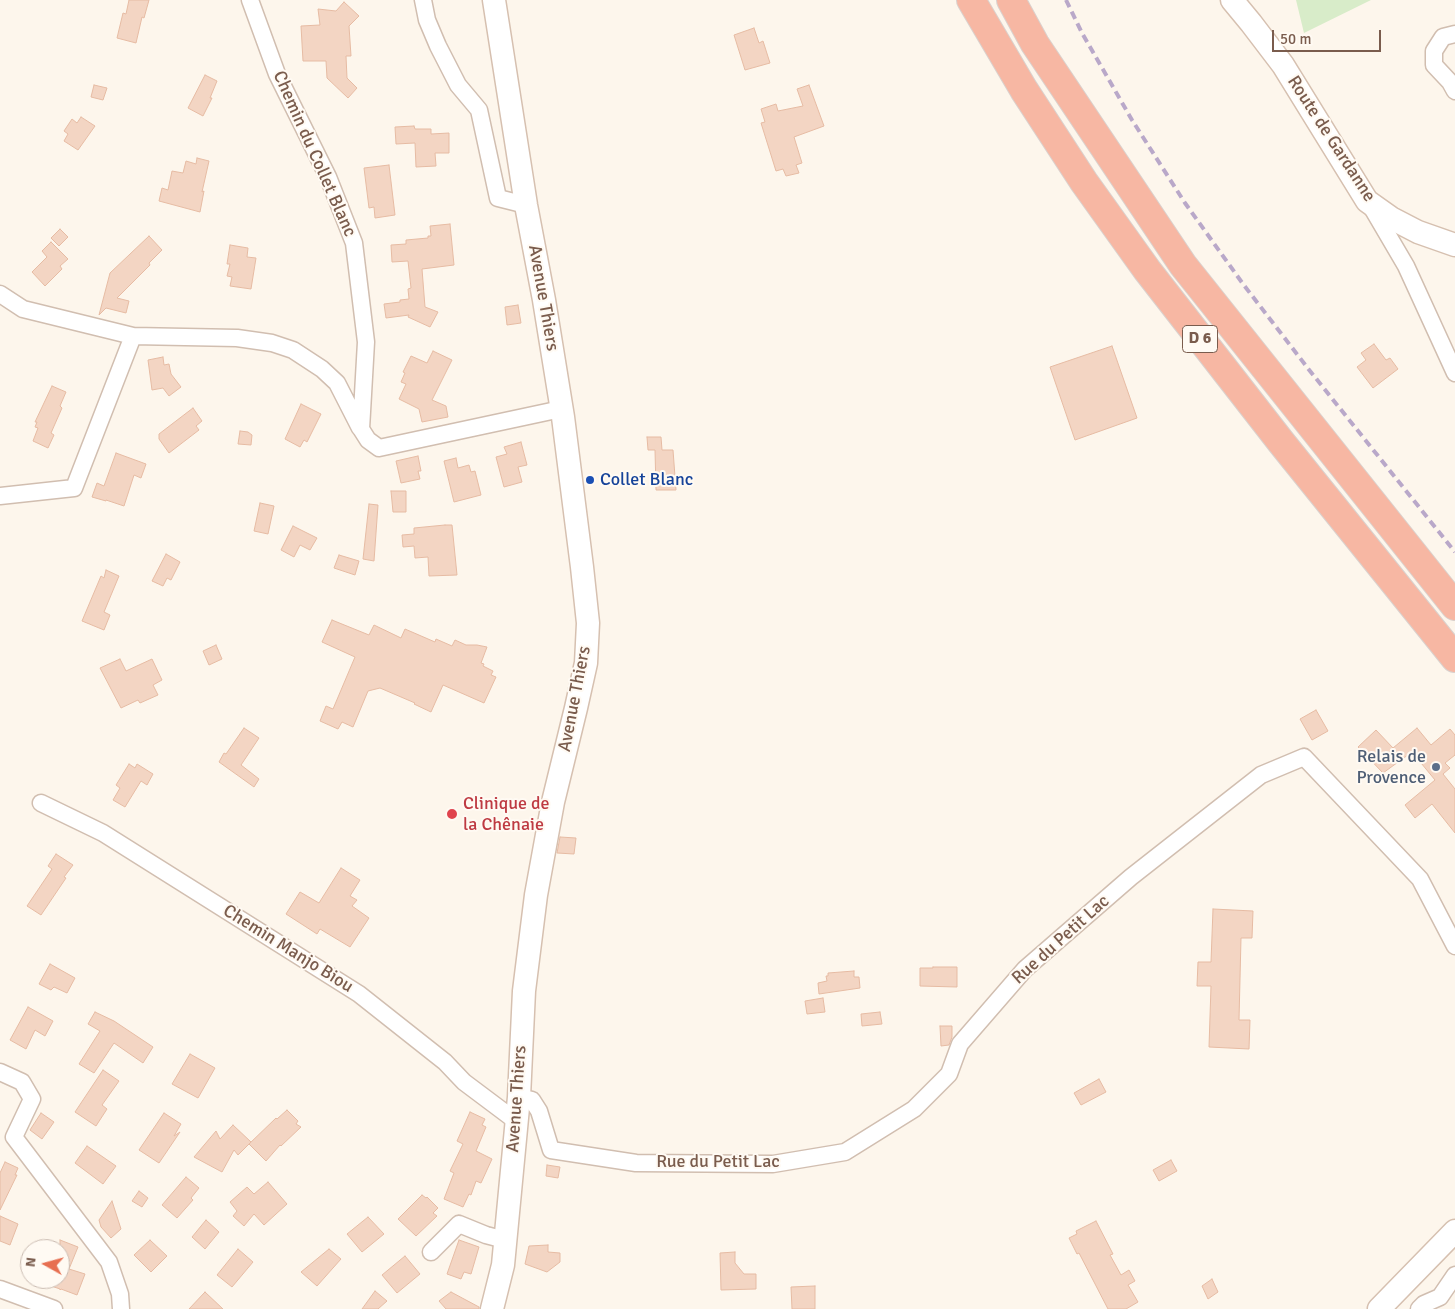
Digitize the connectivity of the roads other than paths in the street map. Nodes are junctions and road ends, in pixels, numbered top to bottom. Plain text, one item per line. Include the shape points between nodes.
1 (250, 0) edge
2 (423, 0) edge
3 (494, 0) edge
4 (971, 0) edge
5 (1011, 0) edge
6 (1232, 0) edge
7 (1455, 34) edge
8 (1455, 91) edge
9 (1368, 201) junction
10 (526, 205) junction
11 (1455, 245) edge
12 (0, 294) edge
13 (133, 336) junction
14 (1455, 373) edge
15 (561, 409) junction
16 (361, 429) junction
17 (0, 496) edge
18 (1455, 606) edge
19 (1455, 658) edge
20 (41, 803) dead end
21 (1455, 946) edge
22 (0, 1072) edge
23 (519, 1097) junction
24 (516, 1121) junction
25 (1455, 1232) edge
26 (505, 1240) junction
27 (431, 1252) dead end
28 (1455, 1275) edge
29 (0, 1289) edge
30 (54, 1309) edge
31 (121, 1309) edge
32 (492, 1309) edge
33 (1379, 1309) edge
34 (1419, 1309) edge

1 - 16 street, Chemin du Collet Blanc via 277,74 328,177 354,243 366,342
2 - 10 street via 438,46 458,85 479,110 498,198
3 - 10 main road, Avenue Thiers
4 - 19 highway, D 6 via 1024,90 1147,270
5 - 18 highway, D 6 via 1035,44 1183,265
6 - 9 main road, Route de Gardanne via 1282,65
7 - 8 street via 1443,37 1434,51 1434,66
9 - 11 main road, Route de Gardanne via 1418,232
9 - 14 street via 1406,266
10 - 15 main road, Avenue Thiers
12 - 13 street via 23,309
13 - 16 street via 237,338 293,350 337,383
13 - 17 street via 74,488
15 - 16 street via 379,448
15 - 23 main road, Avenue Thiers via 587,613 586,655 536,895 524,992
20 - 24 street, Chemin Manjo Biou via 103,833 359,994
21 - 23 street, Rue du Petit Lac via 1420,879 1304,757 1261,776 1131,877 1025,968 960,1044 949,1074 914,1109 845,1152 773,1164 636,1162 551,1150 539,1111 532,1100
22 - 31 street via 22,1082 32,1099 14,1137 109,1262 120,1294
23 - 24 main road, Avenue Thiers
24 - 26 main road, Avenue Thiers
25 - 33 main road
26 - 27 street via 459,1224
26 - 32 main road, Avenue Thiers
28 - 34 street via 1440,1297
29 - 30 street

